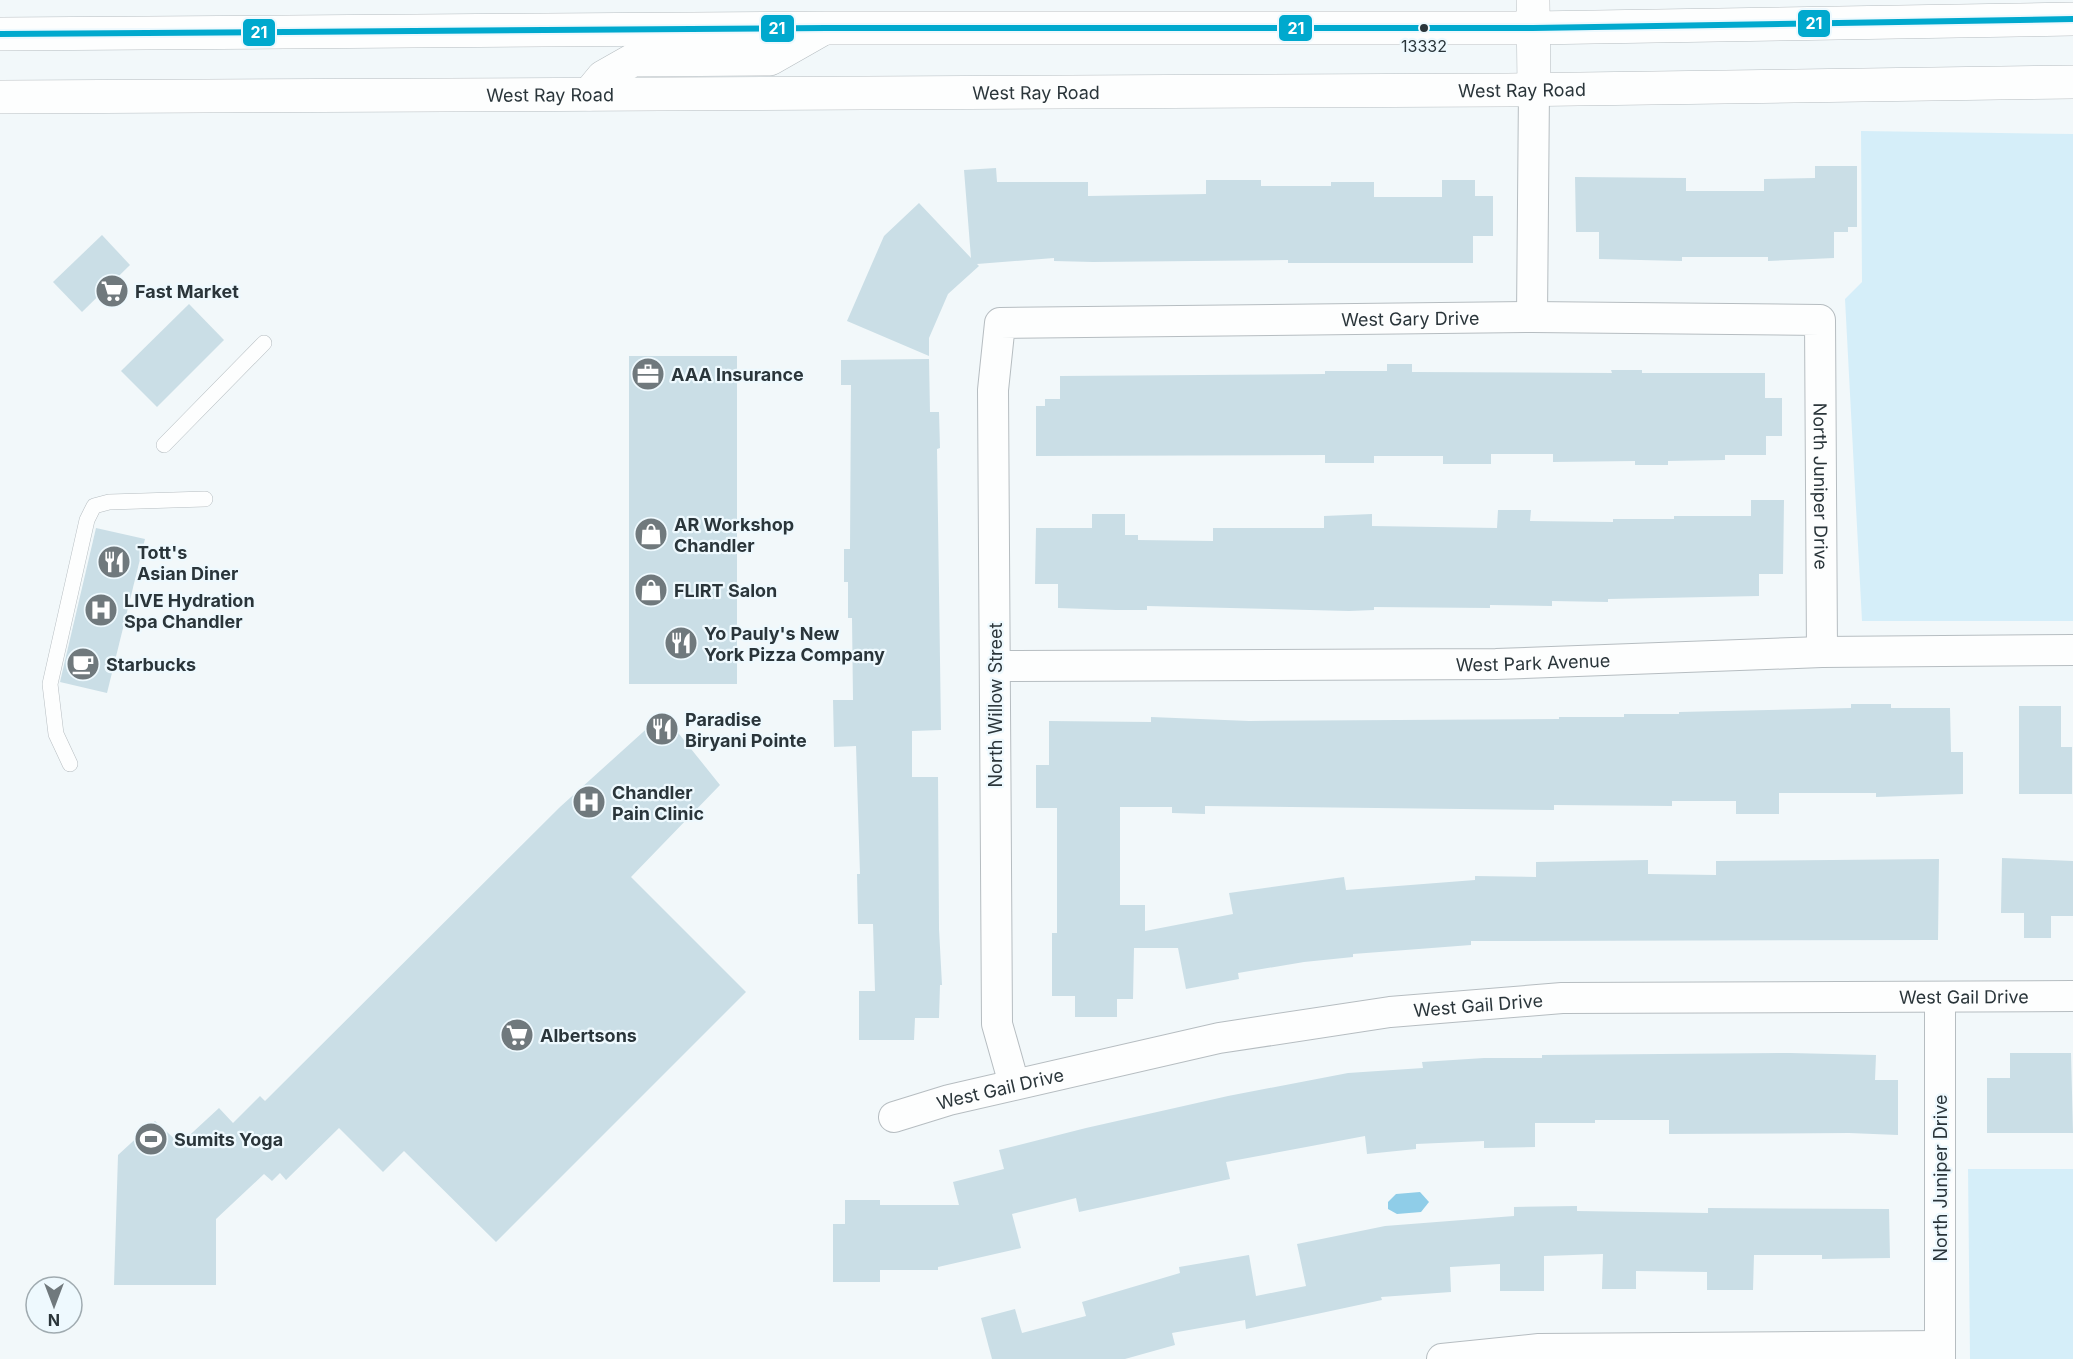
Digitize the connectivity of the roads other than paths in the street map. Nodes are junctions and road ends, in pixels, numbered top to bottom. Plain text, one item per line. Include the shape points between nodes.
1 (1533, 14) edge
2 (2073, 19) edge
3 (826, 28) junction
4 (0, 34) edge
5 (2073, 82) edge
6 (1534, 89) junction
7 (589, 94) junction
8 (0, 97) edge
9 (1532, 317) junction
10 (1820, 320) joint
11 (1000, 323) joint
12 (264, 343) dead end
13 (164, 445) dead end
14 (205, 499) dead end
15 (2073, 650) edge
16 (1822, 652) junction
17 (995, 666) junction
18 (70, 764) dead end
19 (2073, 996) edge
20 (1940, 997) junction
21 (1014, 1084) junction
22 (894, 1117) dead end
23 (1940, 1353) edge
24 (1442, 1359) edge

1 - 2 main road
1 - 3 main road
1 - 6 main road
3 - 4 main road
3 - 7 main road via 770,58 633,60 603,77
5 - 6 main road, West Ray Road
6 - 7 main road, West Ray Road
6 - 9 street
7 - 8 main road, West Ray Road
9 - 10 street, West Gary Drive
9 - 11 street, West Gary Drive
10 - 16 street, North Juniper Drive
11 - 17 street, North Willow Street via 993,390
12 - 13 lane
14 - 18 lane via 109,502 94,506 87,520 50,684 56,734
15 - 16 street, West Park Avenue
16 - 17 street, West Park Avenue via 1496,664
17 - 21 street, North Willow Street via 997,1024
19 - 20 street, West Gail Drive
20 - 21 street, West Gail Drive via 1562,998 1390,1012 1219,1038
20 - 23 street, North Juniper Drive
21 - 22 street, West Gail Drive
23 - 24 street via 1539,1349

